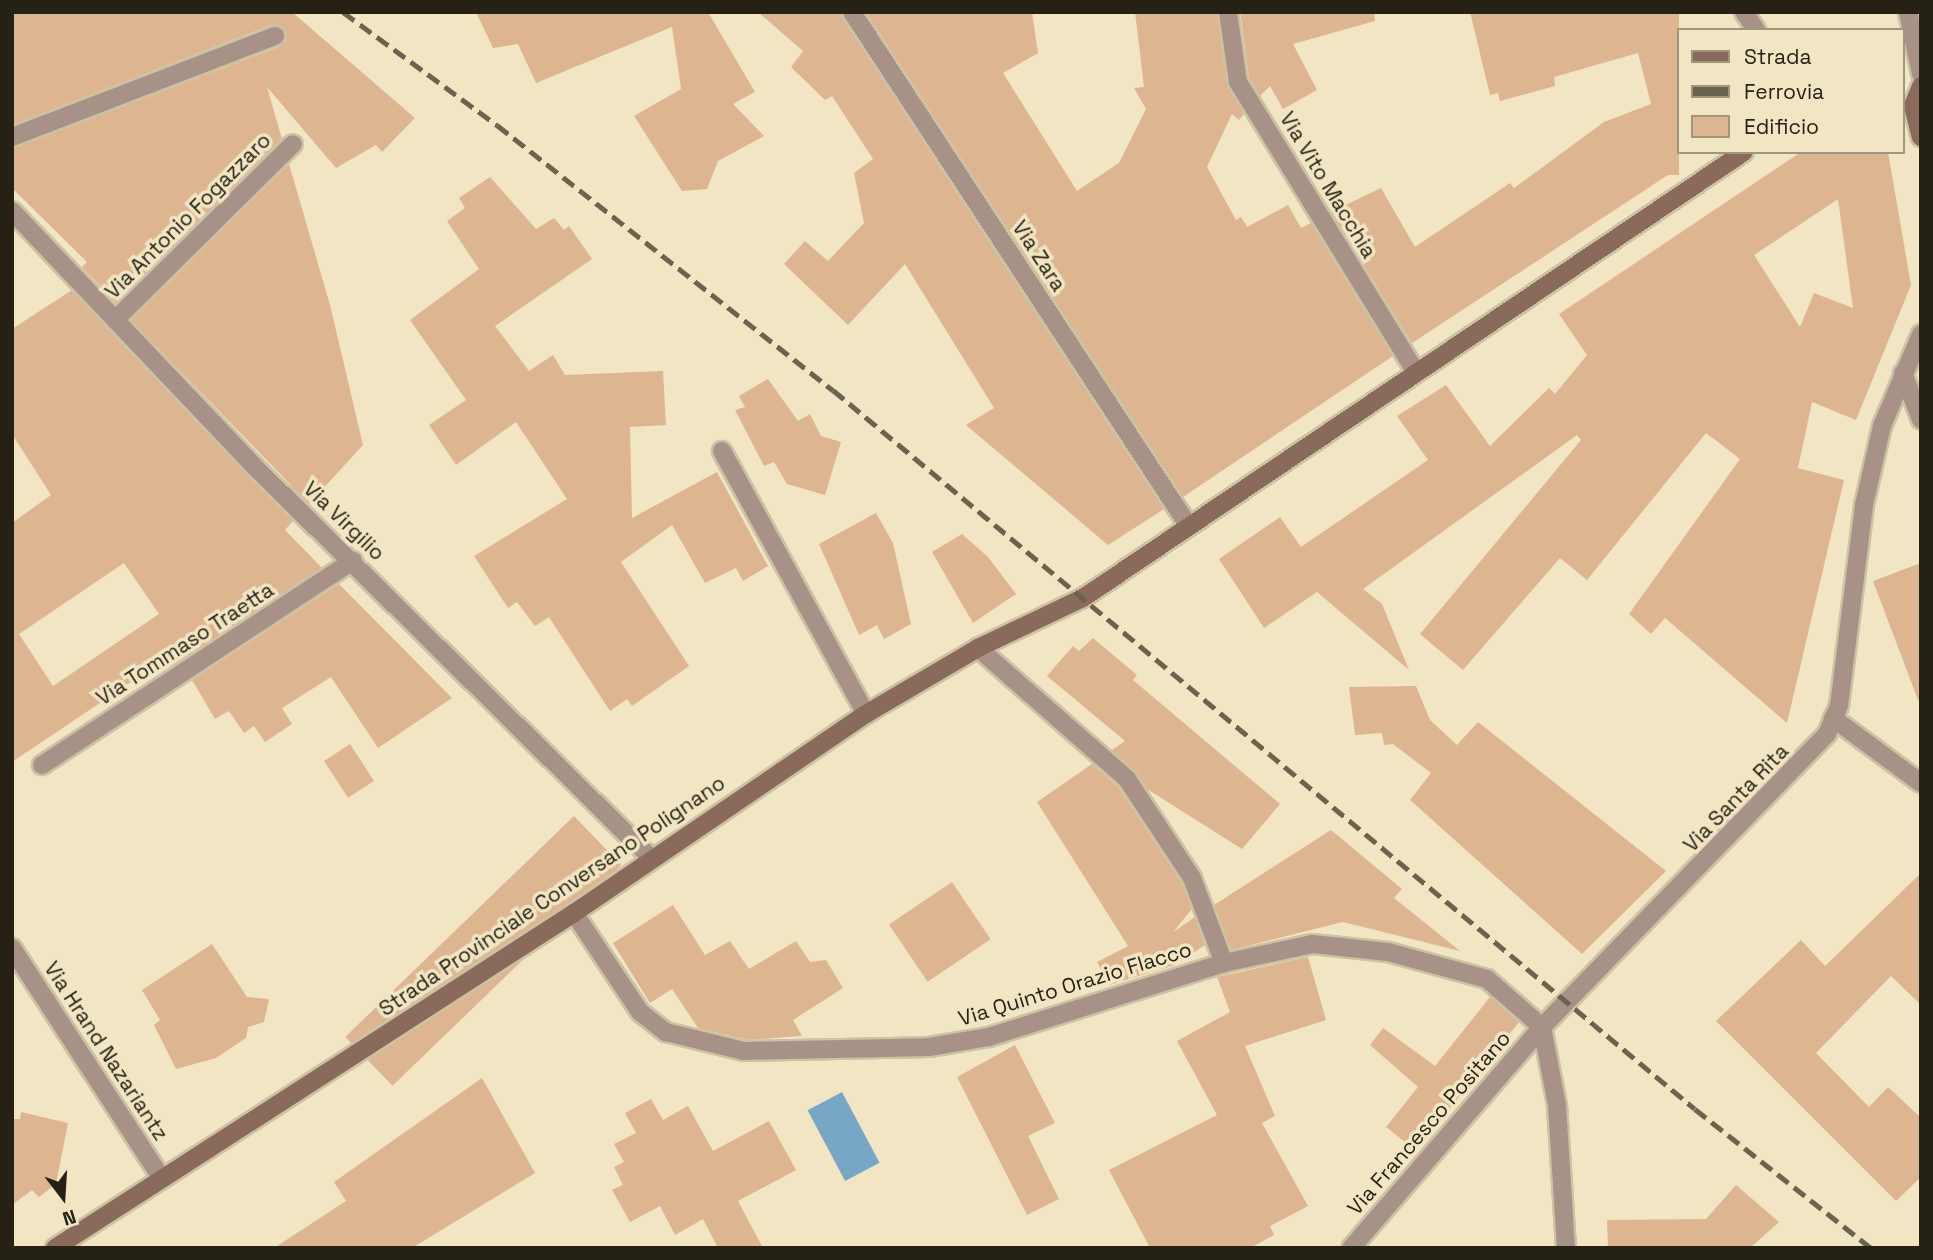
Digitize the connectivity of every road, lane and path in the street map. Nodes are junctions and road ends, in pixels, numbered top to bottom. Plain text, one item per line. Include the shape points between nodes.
1 (852, 12) edge
2 (1228, 12) edge
3 (1744, 12) edge
4 (1908, 12) edge
5 (1755, 28) edge
6 (275, 36) dead end
7 (1921, 74) edge
8 (1920, 87) edge
9 (12, 137) edge
10 (1921, 138) edge
11 (293, 144) dead end
12 (1741, 154) edge
13 (12, 211) edge
14 (115, 320) junction
15 (1921, 334) edge
16 (1416, 372) junction
17 (1903, 373) junction
18 (1921, 420) edge
19 (722, 451) dead end
20 (1188, 525) junction
21 (353, 561) junction
22 (978, 648) junction
23 (866, 714) junction
24 (1833, 718) junction
25 (42, 765) dead end
26 (1921, 783) edge
27 (650, 857) junction
28 (574, 913) junction
29 (12, 948) edge
30 (1224, 963) junction
31 (1542, 1027) junction
32 (162, 1179) junction
33 (55, 1248) edge
34 (1351, 1248) edge
35 (1566, 1248) edge

1 - 20 street, Via Zara
2 - 16 street, Via Vito Macchia via 1238,82
3 - 5 street
4 - 7 street
6 - 9 street
8 - 10 main road via 1913,106
11 - 14 street, Via Antonio Fogazzaro
12 - 16 main road, Strada Provinciale Conversano Polignano
13 - 14 street, Via Virgilio
14 - 21 street, Via Virgilio
15 - 17 street, Via Santa Rita
16 - 20 main road, Strada Provinciale Conversano Polignano
17 - 18 street
17 - 24 street, Via Santa Rita via 1882,426 1864,505
19 - 23 street
20 - 22 main road, Strada Provinciale Conversano Polignano via 1083,598
21 - 25 street, Via Tommaso Traetta
21 - 27 street, Via Virgilio
22 - 23 main road, Strada Provinciale Conversano Polignano
22 - 30 street via 1127,779 1192,878
23 - 27 main road, Strada Provinciale Conversano Polignano
24 - 26 street
24 - 31 street, Via Santa Rita via 1800,767
27 - 28 main road, Strada Provinciale Conversano Polignano
28 - 30 street, Via Quinto Orazio Flacco via 640,1012 666,1032 744,1051 929,1047 989,1037
28 - 32 main road, Strada Provinciale Conversano Polignano
29 - 32 street, Via Hrand Nazariantz
30 - 31 street, Via Quinto Orazio Flacco via 1313,944 1388,952 1488,979
31 - 34 street, Via Francesco Positano
31 - 35 street via 1557,1105
32 - 33 main road, Strada Provinciale Conversano Polignano

